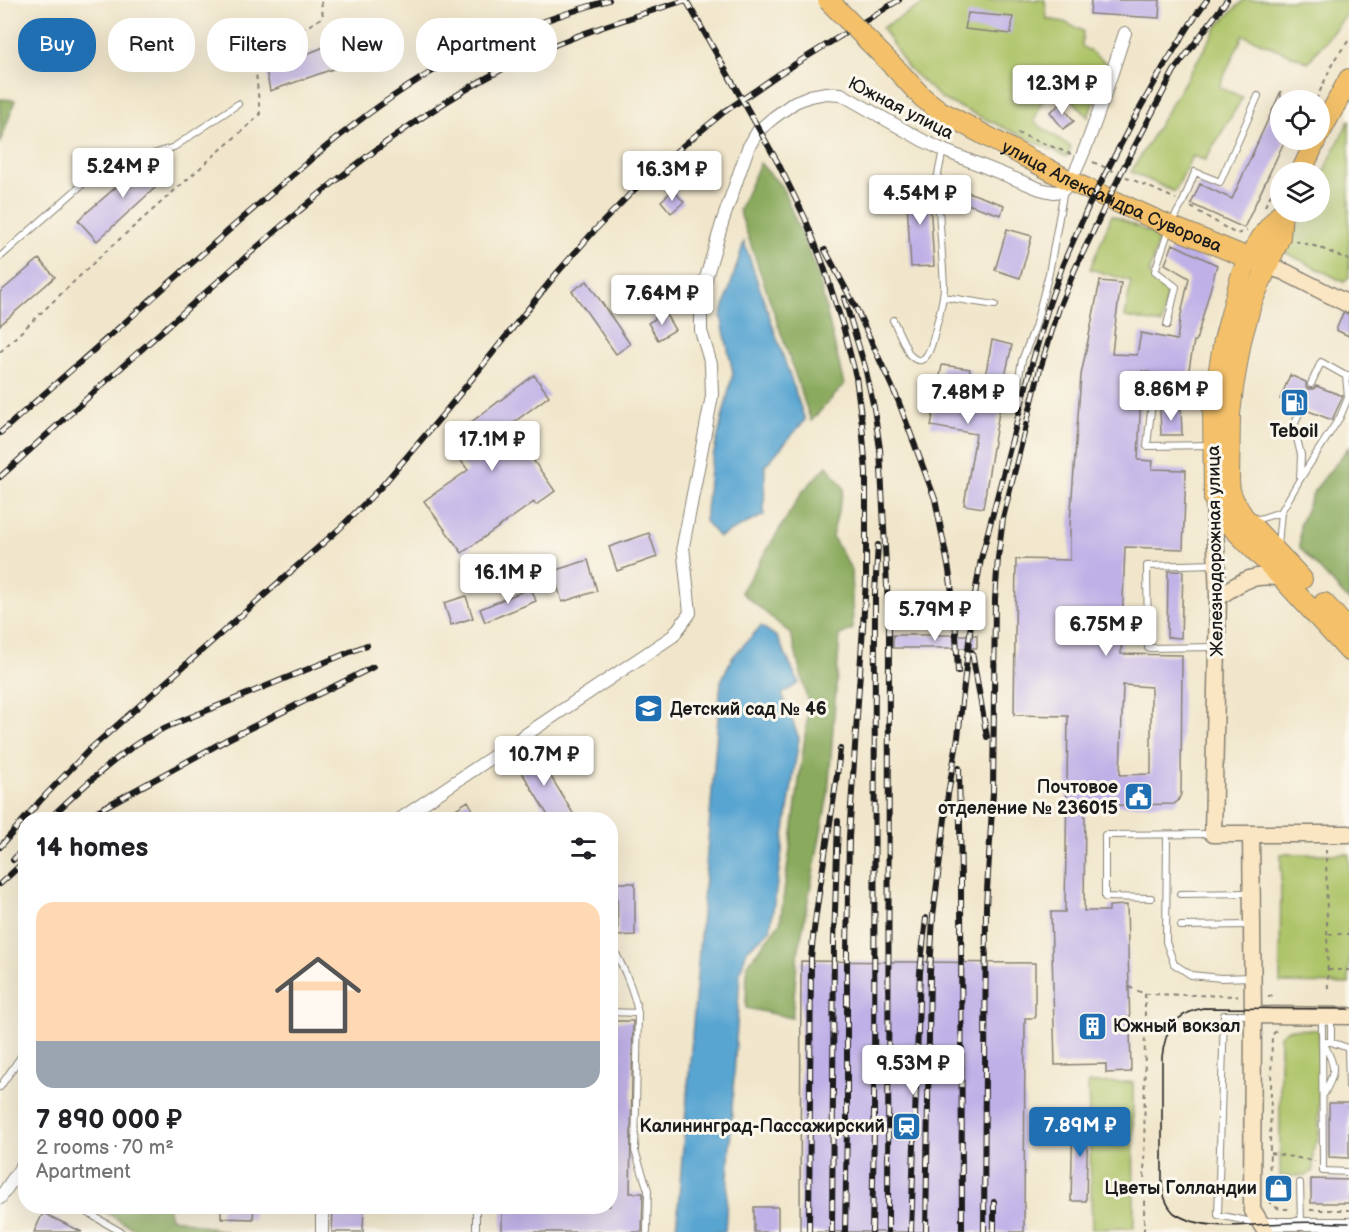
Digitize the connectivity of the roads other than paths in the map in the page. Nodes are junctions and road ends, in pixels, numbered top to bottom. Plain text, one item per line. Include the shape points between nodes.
1 (828, 0) edge
2 (1125, 33) dead end
3 (1349, 80) edge
4 (1258, 96) dead end
5 (238, 104) dead end
6 (1330, 115) edge
7 (943, 150) junction
8 (1067, 185) junction
9 (1274, 222) edge
10 (1281, 222) edge
11 (1170, 226) junction
12 (0, 257) edge
13 (1248, 258) junction
14 (1267, 266) junction
15 (944, 297) junction
16 (1348, 298) edge
17 (995, 305) dead end
18 (893, 320) dead end
19 (1167, 324) dead end
20 (1347, 375) edge
21 (1311, 384) dead end
22 (1017, 388) dead end
23 (1213, 404) junction
24 (1301, 408) dead end
25 (1214, 445) junction
26 (1300, 479) junction
27 (1222, 495) junction
28 (1281, 512) junction
29 (1243, 516) junction
30 (1278, 554) junction
31 (1215, 564) junction
32 (1282, 578) junction
33 (1218, 597) junction
34 (1349, 631) edge
35 (1216, 647) junction
36 (1349, 651) edge
37 (410, 812) edge
38 (1213, 834) junction
39 (1251, 834) junction
40 (1349, 834) edge
41 (1167, 835) junction
42 (1252, 893) junction
43 (1180, 894) dead end
44 (1151, 898) dead end
45 (1181, 926) dead end
46 (1252, 926) junction
47 (618, 957) edge
48 (1252, 977) junction
49 (618, 1012) edge
50 (638, 1013) junction
51 (1253, 1015) junction
52 (1331, 1016) junction
53 (1349, 1016) edge
54 (1323, 1042) junction
55 (1331, 1042) junction
56 (18, 1061) edge
57 (1349, 1087) edge
58 (0, 1088) edge
59 (1323, 1096) junction
60 (18, 1172) edge
61 (1349, 1172) edge
62 (1300, 1183) dead end
63 (0, 1198) edge
64 (90, 1214) edge
65 (322, 1214) edge
66 (476, 1214) edge
67 (1301, 1223) junction
68 (1349, 1224) edge
69 (1264, 1228) edge
70 (121, 1232) edge
71 (322, 1232) edge
72 (476, 1232) edge
73 (647, 1232) edge

1 - 8 main road, улица Александра Суворова, bridge via 940,111
2 - 8 street via 1082,158
3 - 6 main road
4 - 11 lane via 1220,182 1196,172
5 - 12 lane via 174,147 93,175
7 - 8 street, Южная улица via 1053,193
7 - 15 lane via 937,179
7 - 37 street, Южная улица via 841,94 826,93 795,102 758,131 748,148 723,220 701,296 701,330 711,364 712,396 683,546 690,612 674,636
8 - 11 main road, улица Александра Суворова
8 - 22 lane via 1049,273
9 - 13 main road, Железнодорожная улица
10 - 14 main road, Железнодорожная улица via 1280,237
11 - 13 main road, улица Александра Суворова
11 - 19 lane via 1155,271 1176,287
13 - 14 main road, улица Александра Суворова
13 - 23 main road, Железнодорожная улица via 1224,340
14 - 16 street via 1299,268
14 - 27 main road, Железнодорожная улица via 1241,341 1230,414 1229,482
15 - 17 lane
15 - 18 lane via 929,351 923,359 913,359 909,354
20 - 21 lane via 1321,362
20 - 26 lane via 1348,398 1340,417
23 - 25 main road, Железнодорожная улица
23 - 25 lane via 1152,402 1147,446
24 - 26 lane via 1294,426 1301,455
25 - 27 main road, Железнодорожная улица
26 - 28 lane
27 - 29 main road via 1234,501
27 - 31 street, Железнодорожная улица
27 - 32 main road via 1222,515
28 - 29 lane via 1259,519
28 - 30 lane
29 - 30 main road
30 - 34 main road
31 - 33 street, Железнодорожная улица
31 - 35 lane via 1147,566 1148,648
32 - 33 street via 1265,575 1245,580
32 - 36 main road
33 - 35 street, Железнодорожная улица
35 - 38 street, Железнодорожная улица
38 - 39 street
38 - 41 lane
39 - 40 street
39 - 42 street
41 - 44 lane via 1105,836 1105,897
41 - 48 lane via 1166,942 1174,964 1191,975
42 - 43 lane
42 - 46 street
45 - 46 lane
46 - 48 street
47 - 50 lane
48 - 51 street
49 - 50 lane
50 - 73 lane via 636,1151 648,1190
51 - 52 street
51 - 69 street via 1252,1209
51 - 69 lane via 1224,1015 1218,1215
52 - 53 street
52 - 54 lane via 1322,1024
52 - 55 lane
54 - 55 lane
54 - 59 lane
54 - 59 lane via 1332,1060 1333,1076
55 - 57 lane via 1348,1048
56 - 58 lane
59 - 61 lane via 1323,1171
60 - 63 street
62 - 67 lane
64 - 70 lane
65 - 71 street
66 - 72 lane
67 - 68 street
67 - 69 street

